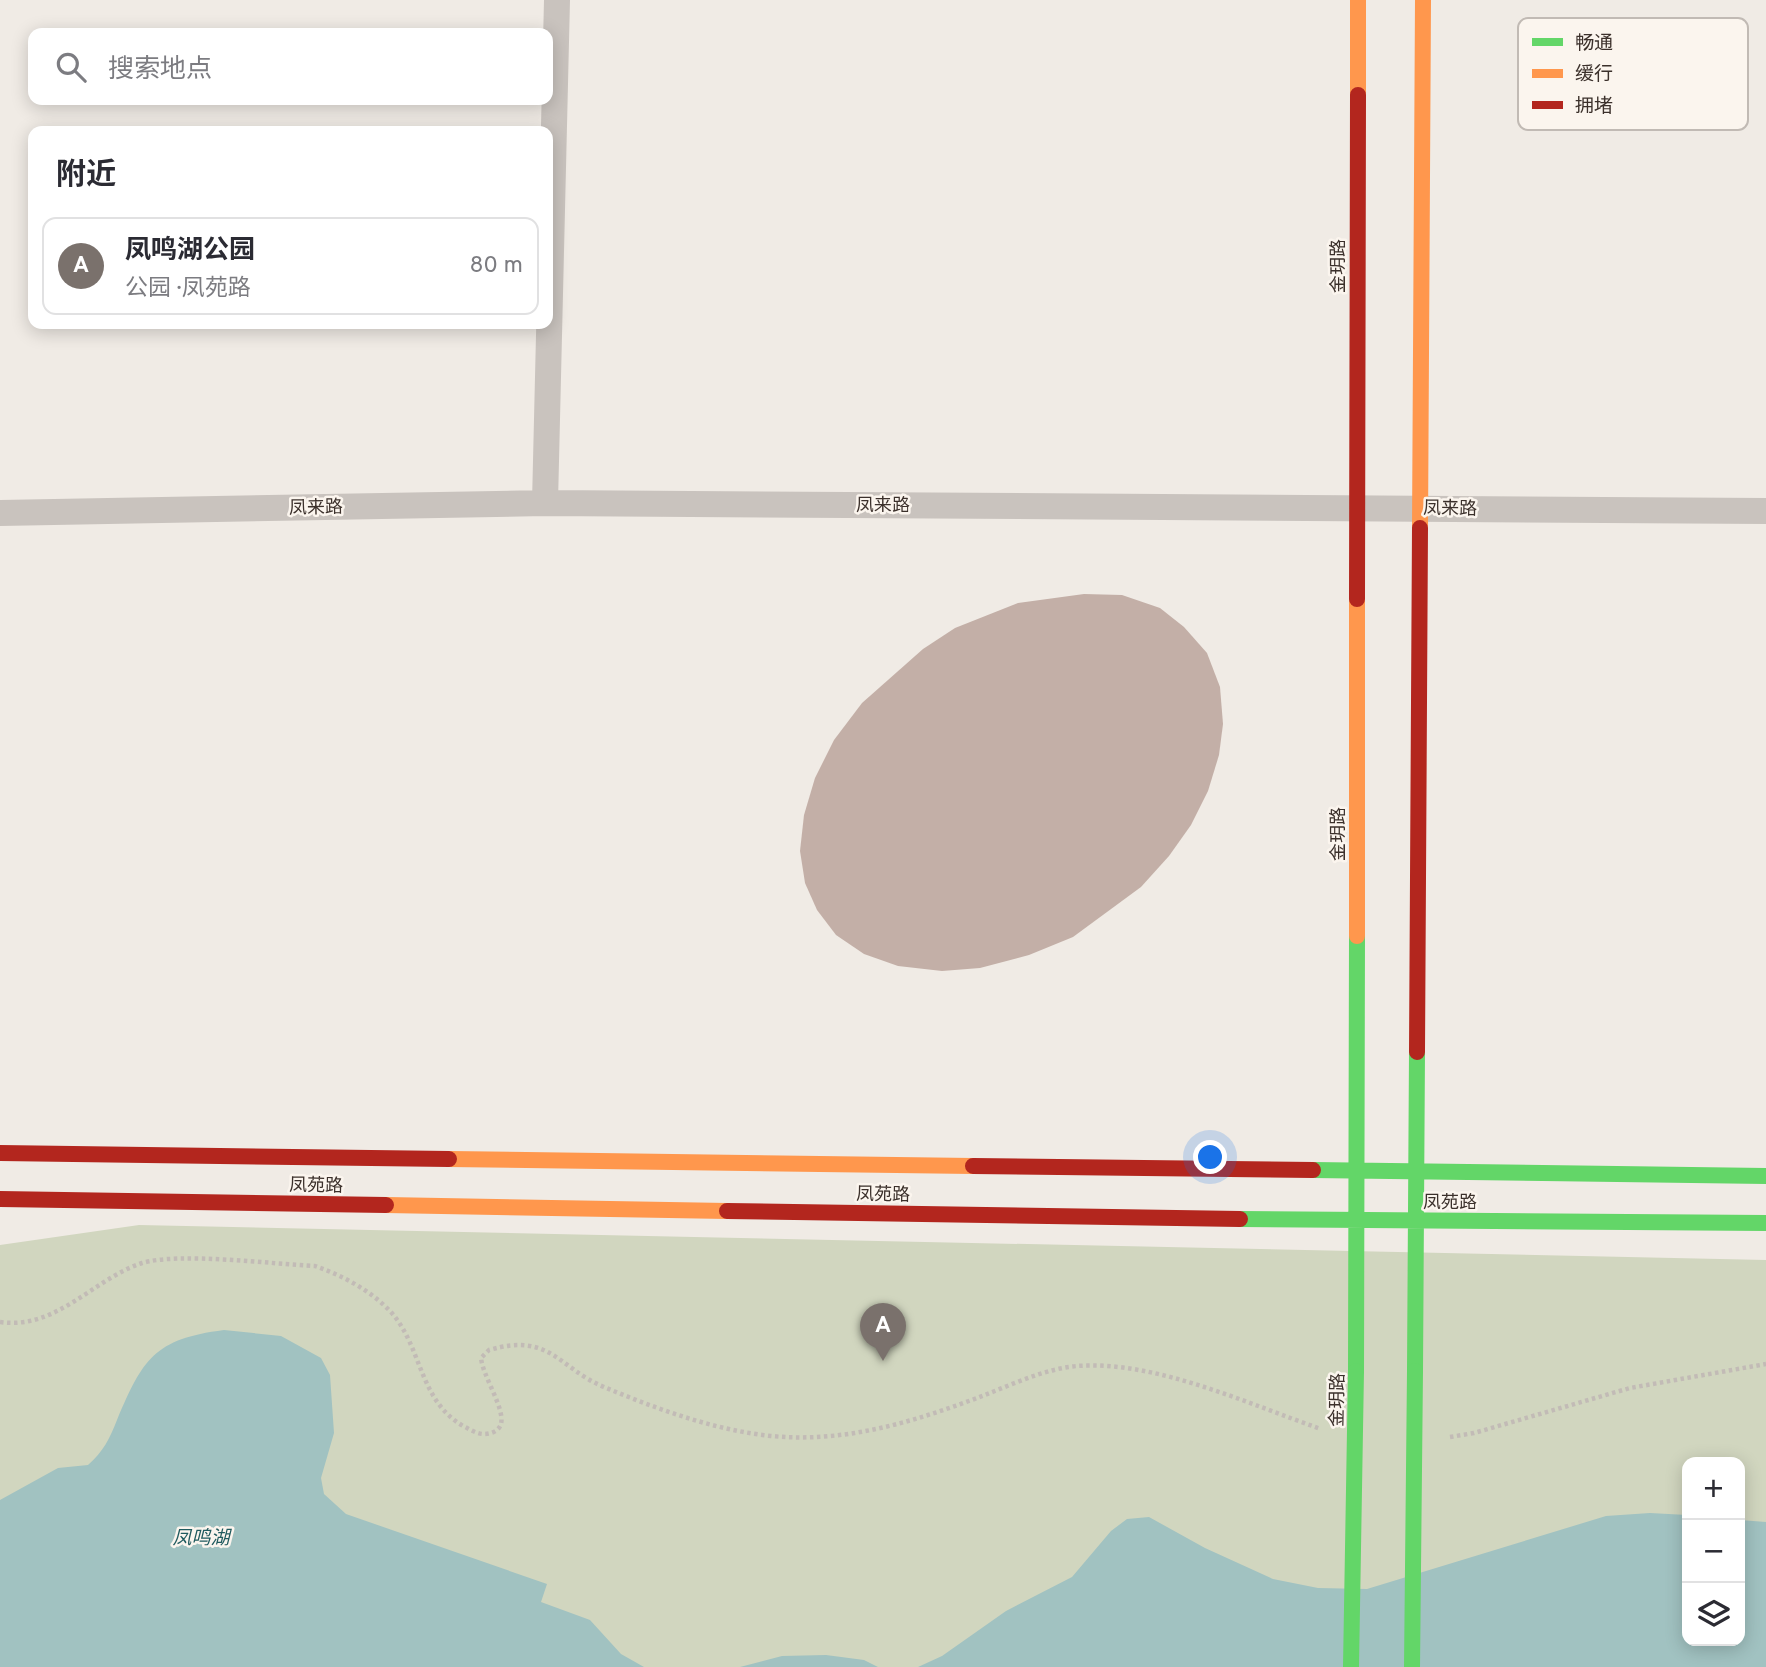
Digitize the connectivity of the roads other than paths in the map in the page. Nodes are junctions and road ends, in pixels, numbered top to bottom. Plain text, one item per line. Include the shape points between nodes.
1 (557, 0) edge
2 (1358, 0) edge
3 (1423, 0) edge
4 (553, 168) edge
5 (549, 329) edge
6 (545, 503) junction
7 (1356, 507) junction
8 (1419, 508) junction
9 (1766, 512) edge
10 (0, 513) edge
11 (0, 1153) edge
12 (1357, 1169) junction
13 (1416, 1171) junction
14 (1766, 1176) edge
15 (0, 1199) edge
16 (1416, 1221) junction
17 (1357, 1222) junction
18 (1766, 1223) edge
19 (1351, 1667) edge
20 (1412, 1667) edge

1 - 4 street
2 - 7 street, 金玥路
3 - 8 street
5 - 6 street
6 - 7 street, 凤来路
6 - 10 street, 凤来路
7 - 8 street, 凤来路
7 - 12 street, 金玥路
8 - 9 street, 凤来路
8 - 13 street
11 - 12 street, 凤苑路
12 - 13 street, 凤苑路
12 - 17 street, 金玥路
13 - 14 street, 凤苑路
13 - 16 street
15 - 17 street, 凤苑路
16 - 17 street, 凤苑路
16 - 18 street, 凤苑路
16 - 20 street, bridge
17 - 19 street, 金玥路, bridge

